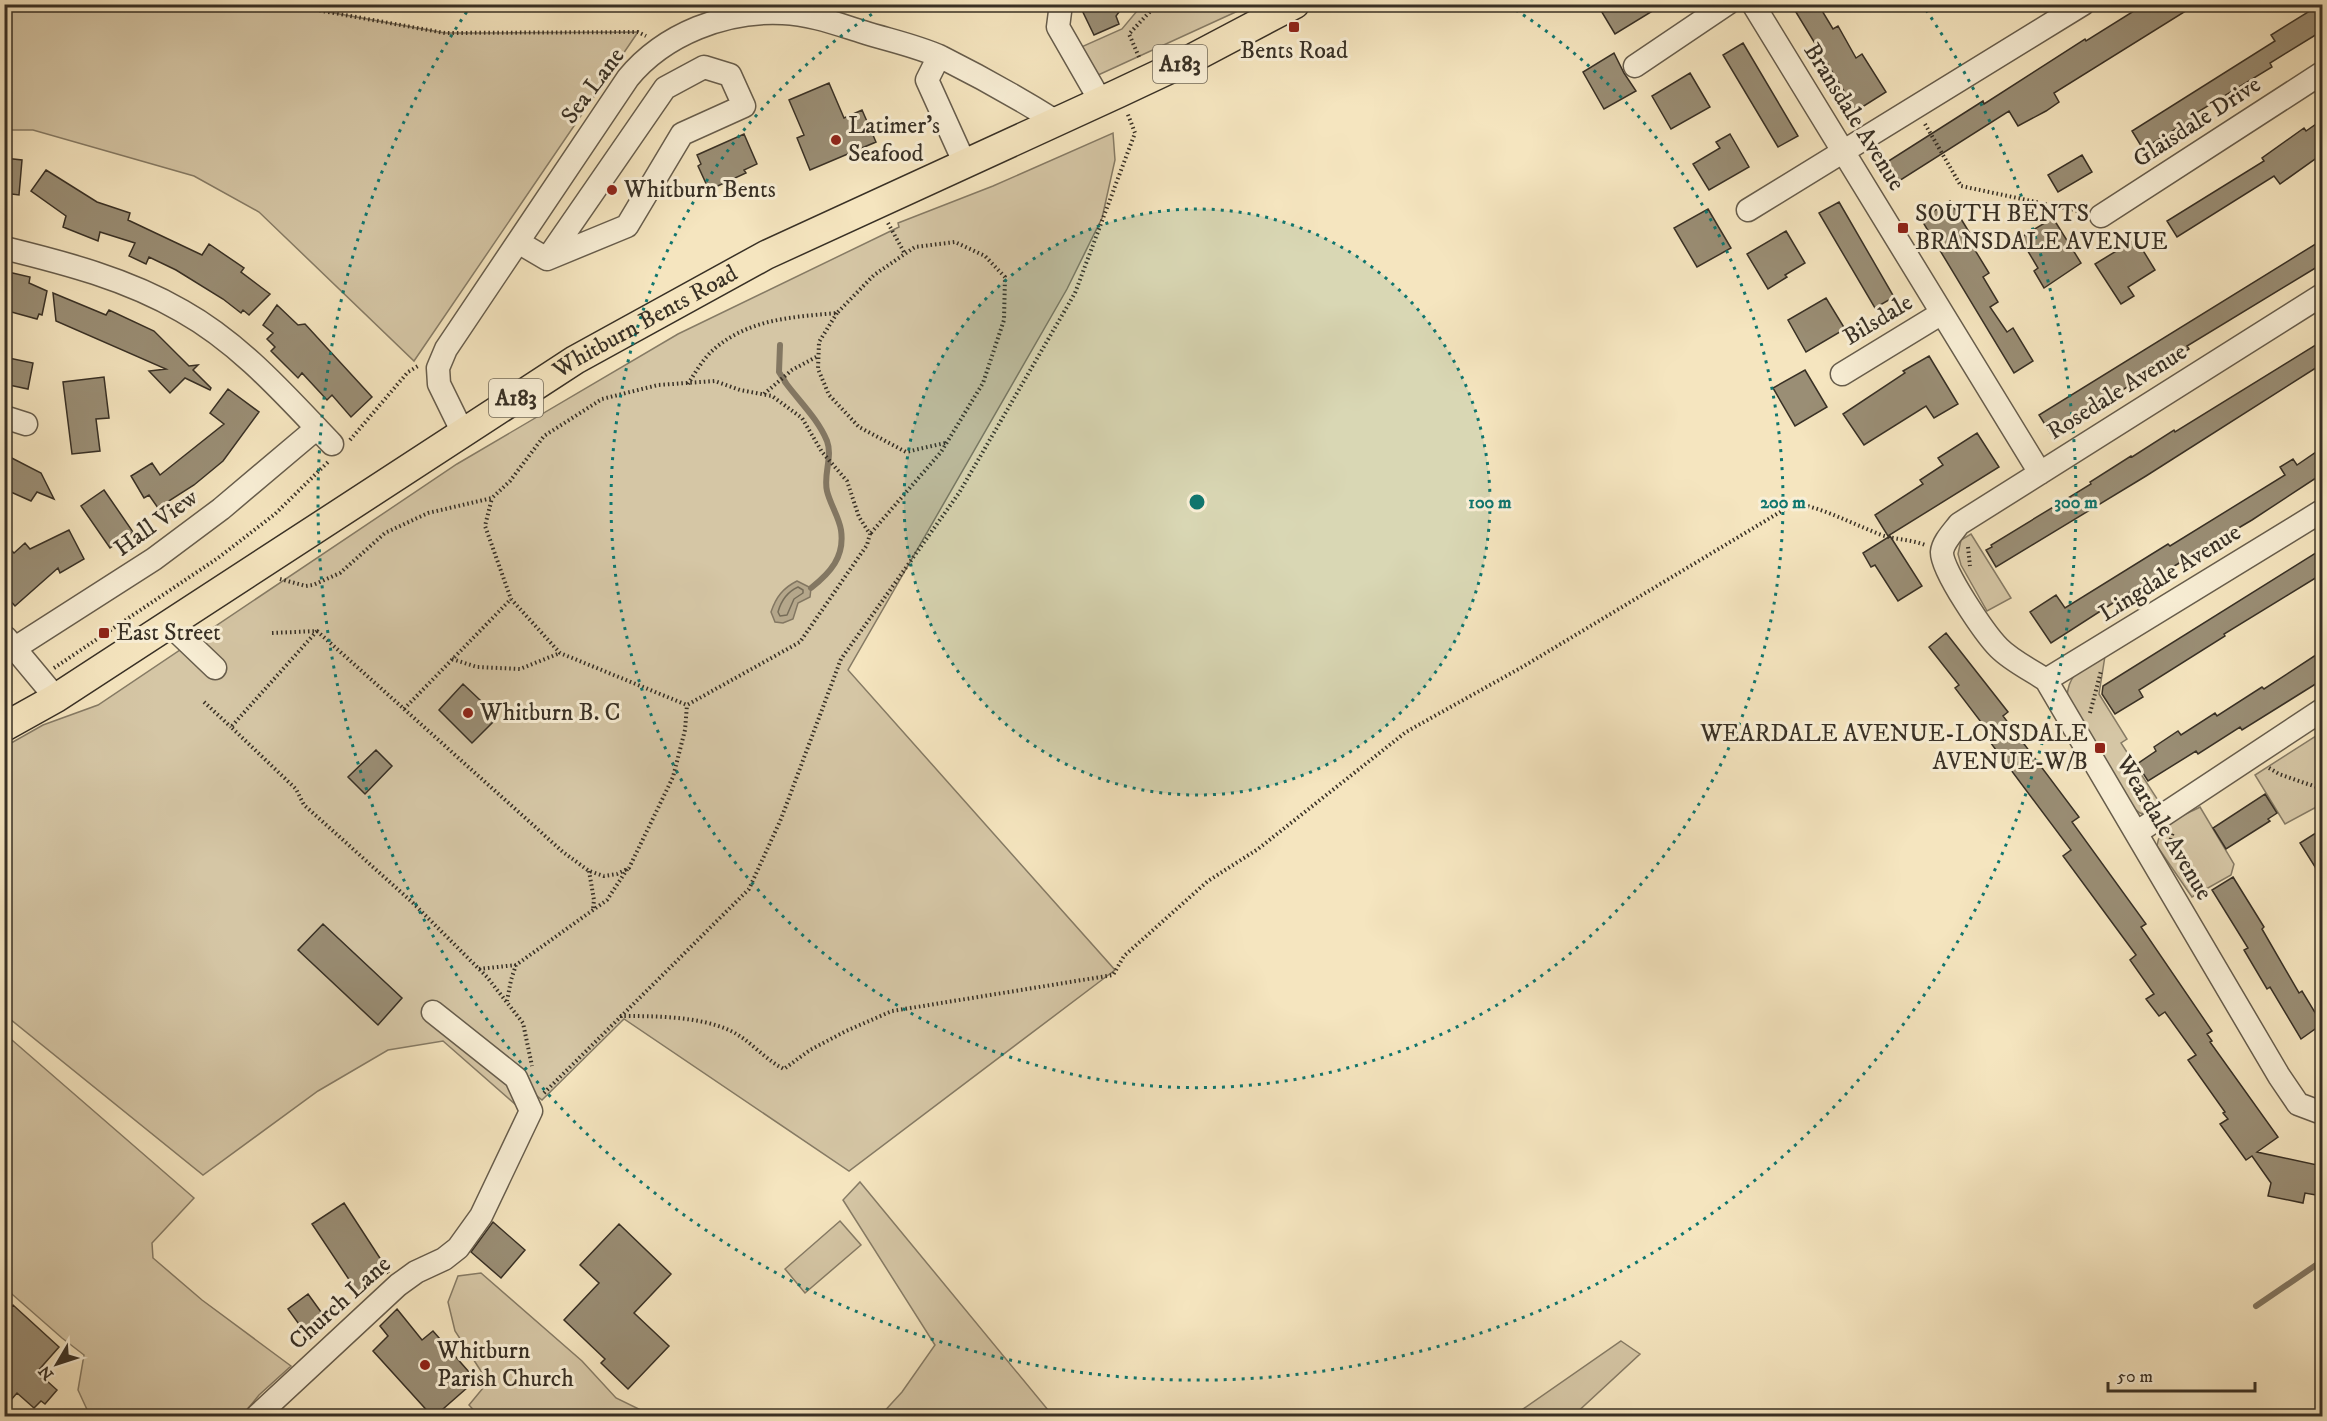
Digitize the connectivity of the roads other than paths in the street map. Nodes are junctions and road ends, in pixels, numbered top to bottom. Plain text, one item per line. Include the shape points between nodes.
1 (810, 4) edge
2 (1061, 4) edge
3 (1295, 4) edge
4 (1727, 4) edge
5 (1753, 4) edge
6 (2083, 4) edge
7 (783, 13) junction
8 (939, 56) junction
9 (1635, 66) dead end
10 (2322, 73) edge
11 (1110, 98) junction
12 (1052, 118) junction
13 (1844, 152) junction
14 (966, 164) junction
15 (1748, 210) dead end
16 (2101, 216) road end
17 (518, 242) junction
18 (4, 248) edge
19 (548, 259) junction
20 (2322, 295) edge
21 (1942, 313) junction
22 (1842, 374) dead end
23 (4, 417) edge
24 (26, 424) dead end
25 (317, 428) junction
26 (463, 434) junction
27 (337, 449) road end
28 (2040, 473) junction
29 (2322, 511) edge
30 (1944, 547) joint
31 (169, 624) junction
32 (10, 642) edge
33 (215, 668) dead end
34 (2046, 680) junction
35 (48, 688) junction
36 (2322, 710) edge
37 (4, 727) edge
38 (2136, 833) junction
39 (433, 1012) dead end
40 (2322, 1113) edge
41 (257, 1416) edge

1 - 7 street
2 - 11 street via 1058,27
3 - 11 main road, Whitburn Bents Road / A183
4 - 9 street
5 - 13 street, Bransdale Avenue
6 - 13 street
7 - 8 street, Sea Lane via 827,21
7 - 17 street, Sea Lane via 738,15 686,33 638,67
8 - 12 street, Sea Lane
8 - 14 street via 927,80
10 - 16 street, Glaisdale Drive
11 - 12 main road, Whitburn Bents Road / A183
12 - 14 main road, Whitburn Bents Road / A183
13 - 15 street
13 - 21 street, Bransdale Avenue
14 - 26 main road, Whitburn Bents Road / A183 via 766,255 575,360
17 - 19 street
17 - 26 street, Sea Lane via 446,349 438,368 439,384
18 - 25 street via 96,273 182,311 262,372
19 - 19 street via 627,226 682,134 744,106 730,75 704,67 665,88
20 - 28 street, Rosedale Avenue
21 - 22 street, Bilsdale
21 - 28 street, Bransdale Avenue
23 - 24 street
25 - 27 street
25 - 32 street, Hall View via 221,510 154,559
26 - 31 main road, Whitburn Bents Road / A183
28 - 30 street, Rosedale Avenue via 1959,524
29 - 34 street, Lingdale Avenue
30 - 34 street, Weardale Avenue via 1948,571 1975,618 2000,649
31 - 33 street
31 - 35 main road, Whitburn Bents Road / A183
32 - 35 street
34 - 38 street, Weardale Avenue
35 - 37 main road, Whitburn Bents Road / A183
36 - 38 street
38 - 40 street, Weardale Avenue via 2279,1076 2298,1104
39 - 41 street, Church Lane via 516,1078 531,1111 481,1216 458,1248 398,1285

